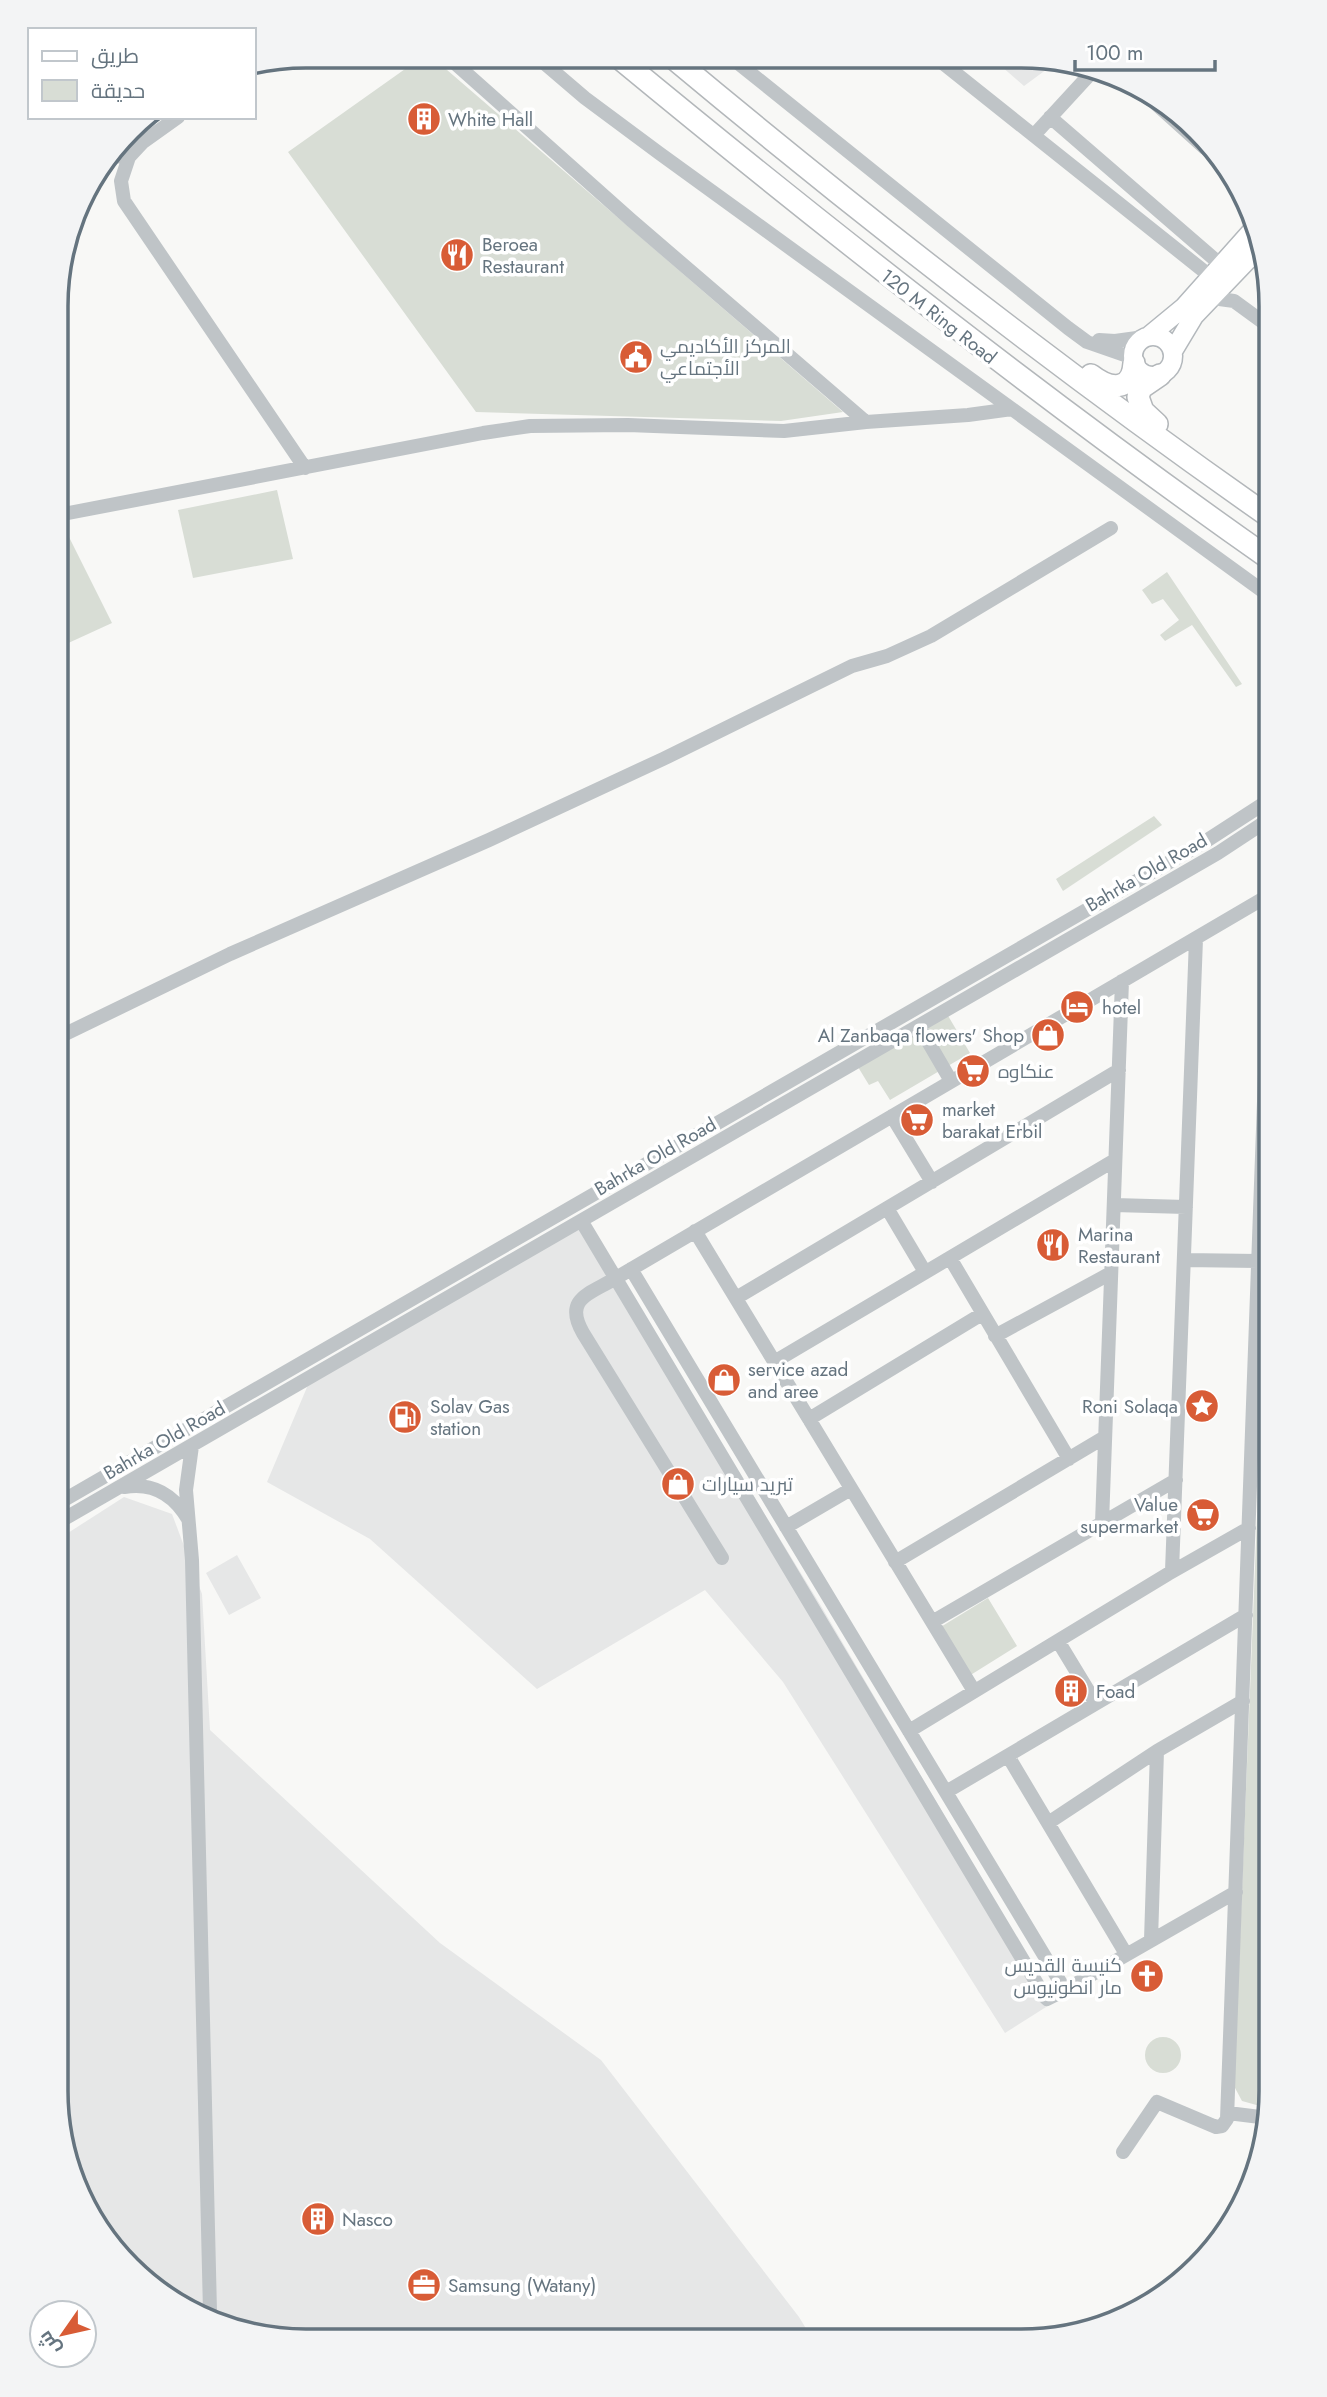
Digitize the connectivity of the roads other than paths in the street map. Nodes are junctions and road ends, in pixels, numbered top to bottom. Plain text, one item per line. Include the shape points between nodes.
1 (460, 68) edge
2 (550, 68) edge
3 (631, 68) edge
4 (685, 68) edge
5 (744, 68) edge
6 (949, 68) edge
7 (1086, 78) edge
8 (1050, 117) junction
9 (175, 119) edge
10 (1035, 134) junction
11 (121, 157) edge
12 (129, 157) junction
13 (1248, 237) edge
14 (1252, 252) edge
15 (1221, 272) junction
16 (1212, 298) junction
17 (1046, 310) junction
18 (1259, 310) edge
19 (1259, 319) edge
20 (1147, 337) junction
21 (1173, 351) junction
22 (1042, 352) junction
23 (1133, 360) junction
24 (1160, 375) junction
25 (1012, 408) junction
26 (866, 422) junction
27 (305, 468) junction
28 (1206, 471) junction
29 (1259, 508) edge
30 (68, 513) edge
31 (1111, 528) dead end
32 (1259, 551) edge
33 (1259, 588) edge
34 (1259, 807) edge
35 (1259, 826) edge
36 (1259, 901) edge
37 (1196, 939) junction
38 (1122, 981) junction
39 (919, 1026) junction
40 (68, 1033) edge
41 (1119, 1070) junction
42 (951, 1082) junction
43 (892, 1116) junction
44 (1115, 1160) junction
45 (932, 1181) junction
46 (1114, 1205) junction
47 (887, 1208) junction
48 (1186, 1208) junction
49 (582, 1222) junction
50 (695, 1231) junction
51 (1258, 1248) edge
52 (950, 1258) junction
53 (1184, 1260) junction
54 (1258, 1261) junction
55 (631, 1269) junction
56 (925, 1272) junction
57 (1111, 1273) junction
58 (616, 1278) junction
59 (736, 1298) junction
60 (982, 1314) junction
61 (995, 1336) junction
62 (774, 1362) junction
63 (809, 1419) junction
64 (1105, 1437) junction
65 (192, 1446) junction
66 (1069, 1459) junction
67 (1176, 1480) junction
68 (116, 1489) junction
69 (851, 1489) junction
70 (68, 1498) edge
71 (68, 1517) edge
72 (189, 1520) junction
73 (1102, 1523) junction
74 (786, 1527) junction
75 (1249, 1528) junction
76 (722, 1558) dead end
77 (895, 1562) junction
78 (1172, 1571) junction
79 (1246, 1615) junction
80 (932, 1622) junction
81 (1058, 1641) junction
82 (974, 1691) junction
83 (1243, 1701) junction
84 (1095, 1702) junction
85 (909, 1731) junction
86 (1157, 1751) junction
87 (1008, 1756) junction
88 (946, 1792) junction
89 (1048, 1823) junction
90 (1236, 1892) junction
91 (1151, 1940) junction
92 (1126, 1954) junction
93 (1065, 1990) junction
94 (1228, 2113) junction
95 (1257, 2117) edge
96 (1123, 2152) dead end
97 (210, 2308) edge

1 - 26 street
2 - 25 street via 617,122
3 - 32 highway, 120 M Ring Road via 975,345
4 - 22 highway, 120 M Ring Road via 859,211
5 - 17 street
6 - 10 street
7 - 8 street
8 - 10 street
8 - 15 street
9 - 12 street
10 - 15 street
11 - 12 street
12 - 27 street via 121,181 124,201
13 - 15 main road
14 - 15 main road
15 - 16 main road
15 - 18 street
15 - 20 main road
16 - 19 street via 1234,301
16 - 21 main road via 1188,324
17 - 20 street via 1092,338
17 - 23 street via 1087,342
20 - 21 main road via 1167,340
20 - 23 main road via 1135,346
21 - 24 main road via 1170,368
22 - 23 highway via 1111,386 1128,380
22 - 28 highway, 120 M Ring Road
23 - 24 main road via 1141,372
24 - 28 highway via 1141,388 1140,407
25 - 26 street
25 - 33 street
26 - 27 street via 784,431 530,426
27 - 30 street
28 - 29 highway, 120 M Ring Road
31 - 40 street via 931,636 852,666 663,759 230,954
34 - 70 street, Bahrka Old Road
35 - 39 street, Bahrka Old Road
36 - 37 street
37 - 38 street
37 - 48 street
38 - 41 street
38 - 42 street
39 - 42 street
39 - 49 street, Bahrka Old Road
41 - 44 street
41 - 45 street
42 - 43 street
43 - 45 street
43 - 50 street
44 - 46 street
44 - 52 street
45 - 47 street
46 - 48 street
46 - 57 street
47 - 56 street
47 - 59 street
48 - 53 street
49 - 58 street
49 - 65 street, Bahrka Old Road
50 - 55 street
50 - 59 street
51 - 54 street
52 - 56 street
52 - 60 street
53 - 54 street
53 - 67 street
54 - 75 street
55 - 58 street
55 - 74 street
56 - 62 street
57 - 61 street
57 - 64 street
58 - 76 street via 576,1304 576,1321
58 - 93 street via 1045,1997
59 - 62 street
60 - 61 street
60 - 63 street
61 - 66 street
62 - 63 street
63 - 69 street
64 - 66 street
64 - 73 street
65 - 68 street, Bahrka Old Road
65 - 72 street via 186,1490
66 - 77 street
67 - 73 street
67 - 78 street
68 - 71 street, Bahrka Old Road
68 - 72 street via 138,1486 159,1490 176,1502
69 - 74 street
69 - 77 street
72 - 97 street
73 - 80 street
74 - 85 street
75 - 78 street
75 - 79 street
77 - 80 street
78 - 81 street
79 - 83 street
79 - 84 street
80 - 82 street
81 - 82 street
81 - 84 street
82 - 85 street
83 - 86 street
83 - 90 street
84 - 87 street
85 - 88 street
86 - 89 street
86 - 91 street
87 - 88 street
87 - 89 street
88 - 93 street
89 - 92 street
90 - 91 street
90 - 94 street
91 - 92 street
92 - 93 street
94 - 95 street
94 - 96 street via 1224,2124 1216,2127 1157,2102

